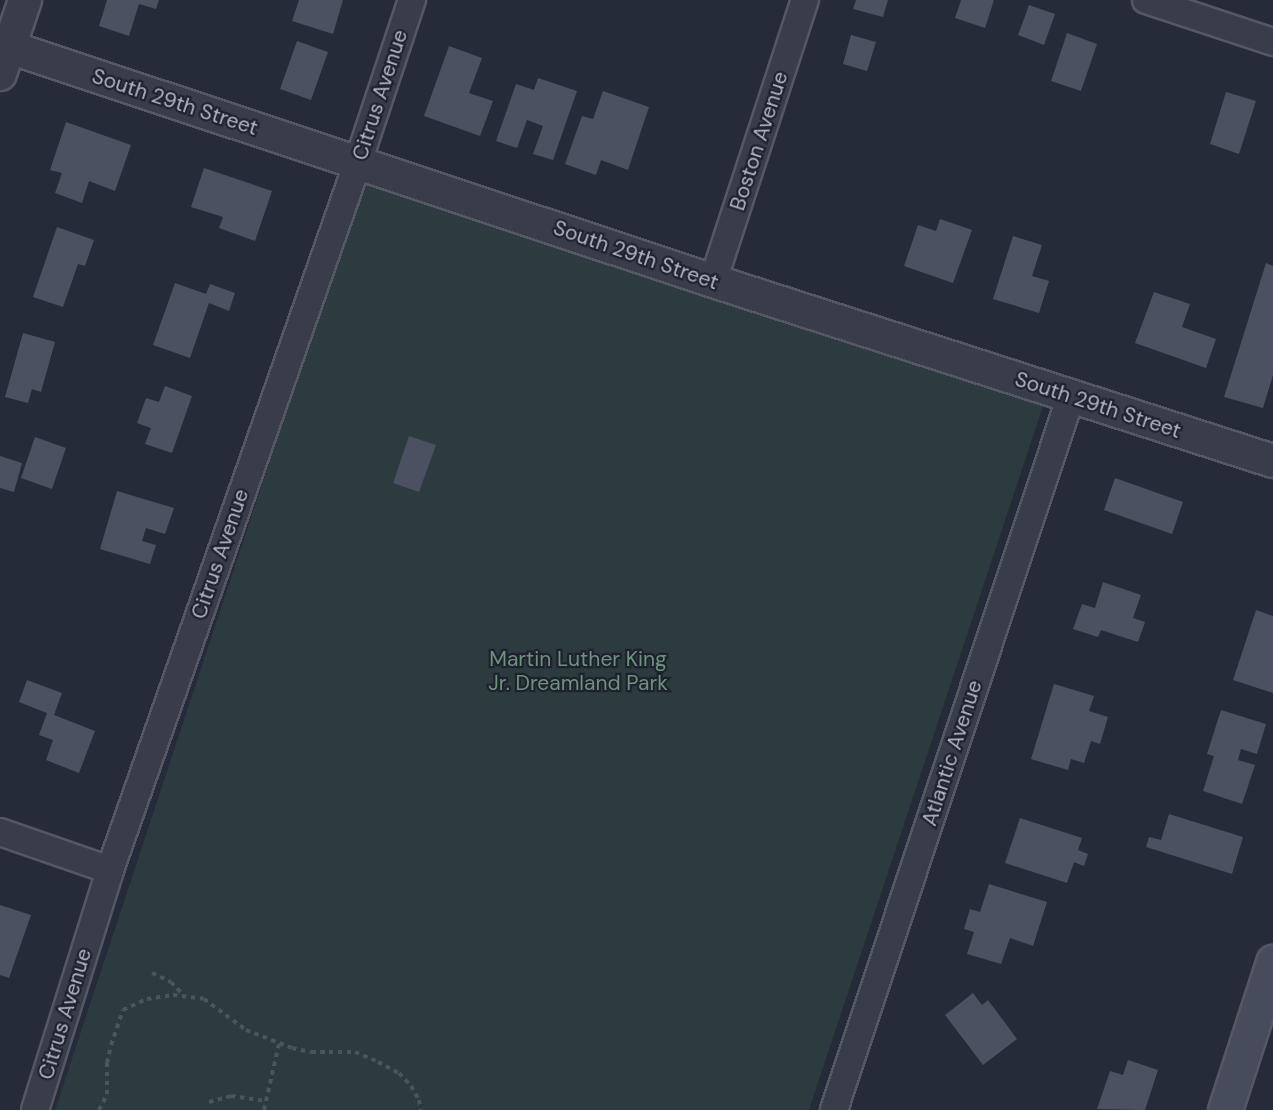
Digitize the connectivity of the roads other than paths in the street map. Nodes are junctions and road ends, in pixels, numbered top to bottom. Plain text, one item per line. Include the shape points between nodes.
1 (25, 0) edge
2 (412, 0) edge
3 (805, 0) edge
4 (1146, 0) edge
5 (1200, 8) edge
6 (1273, 42) edge
7 (3, 55) edge
8 (358, 162) junction
9 (713, 281) junction
10 (1071, 396) junction
11 (1273, 461) edge
12 (0, 832) edge
13 (110, 870) junction
14 (1273, 962) edge
15 (842, 1108) edge
16 (35, 1110) edge
17 (1225, 1110) edge

1 - 7 street
2 - 8 street, Citrus Avenue
3 - 9 street, Boston Avenue
4 - 5 street
5 - 6 street
7 - 8 street, South 29th Street
8 - 9 street, South 29th Street
8 - 13 street, Citrus Avenue
9 - 10 street, South 29th Street
10 - 11 street, South 29th Street
10 - 15 street, Atlantic Avenue
12 - 13 street
13 - 16 street, Citrus Avenue
14 - 17 main road

